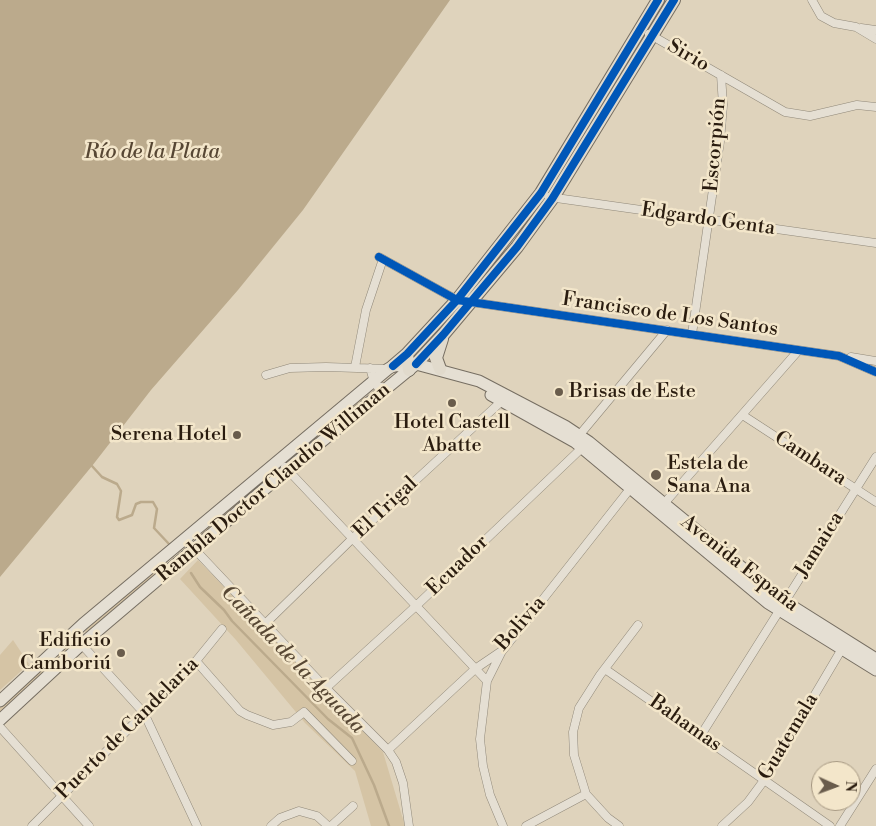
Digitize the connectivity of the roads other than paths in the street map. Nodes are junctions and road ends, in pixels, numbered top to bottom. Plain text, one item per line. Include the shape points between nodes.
1 (658, 0) edge
2 (674, 0) edge
3 (812, 0) edge
4 (856, 27) junction
5 (641, 29) junction
6 (876, 30) edge
7 (653, 36) junction
8 (876, 39) edge
9 (721, 75) junction
10 (876, 107) edge
11 (540, 192) junction
12 (552, 199) junction
13 (708, 220) junction
14 (876, 243) edge
15 (458, 300) junction
16 (472, 302) junction
17 (667, 330) junction
18 (692, 334) junction
19 (443, 335) junction
20 (798, 351) junction
21 (839, 356) junction
22 (876, 361) edge
23 (410, 363) junction
24 (355, 367) junction
25 (370, 368) junction
26 (391, 368) junction
27 (440, 369) junction
28 (876, 372) edge
29 (266, 375) dead end
30 (374, 382) junction
31 (386, 388) junction
32 (505, 398) junction
33 (744, 416) junction
34 (581, 442) junction
35 (876, 458) edge
36 (279, 460) junction
37 (287, 470) junction
38 (633, 485) junction
39 (856, 490) junction
40 (876, 502) edge
41 (661, 508) junction
42 (352, 539) junction
43 (177, 546) junction
44 (195, 549) junction
45 (416, 606) junction
46 (782, 606) junction
47 (266, 623) junction
48 (638, 625) dead end
49 (222, 629) dead end
50 (72, 634) junction
51 (82, 644) junction
52 (845, 645) junction
53 (503, 650) junction
54 (876, 659) edge
55 (196, 661) junction
56 (605, 668) junction
57 (475, 669) junction
58 (876, 670) edge
59 (487, 681) junction
60 (326, 688) junction
61 (0, 701) edge
62 (144, 714) junction
63 (0, 720) edge
64 (0, 727) edge
65 (701, 735) junction
66 (388, 750) junction
67 (352, 761) dead end
68 (876, 769) edge
69 (765, 780) junction
70 (586, 794) junction
71 (61, 796) junction
72 (353, 806) dead end
73 (32, 826) edge
74 (89, 826) edge
75 (197, 826) edge
76 (271, 826) edge
77 (330, 826) edge
78 (409, 826) edge
79 (503, 826) edge
80 (526, 826) edge
81 (620, 826) edge
82 (722, 826) edge
83 (830, 826) edge
84 (840, 826) edge

1 - 5 main road, Rambla Doctor Claudio Williman
2 - 7 main road, Rambla Doctor Claudio Williman
3 - 4 street via 821,16
4 - 6 street
4 - 8 street
5 - 7 street, Sirio
5 - 11 main road, Rambla Doctor Claudio Williman
7 - 9 street, Sirio
7 - 12 main road, Rambla Doctor Claudio Williman
9 - 10 street, Sirio via 797,116 857,105
9 - 13 street, Escorpión via 720,141
11 - 12 street, Edgardo Genta
11 - 15 main road, Rambla Doctor Claudio Williman
12 - 13 street, Edgardo Genta
12 - 16 main road, Rambla Doctor Claudio Williman
13 - 14 street, Edgardo Genta
13 - 18 street, Escorpión
15 - 16 street, Francisco de Los Santos
15 - 23 main road, Rambla Doctor Claudio Williman
15 - 24 street via 381,258 366,310
16 - 17 street, Francisco de Los Santos
16 - 19 main road, Rambla Doctor Claudio Williman
17 - 18 street, Francisco de Los Santos
17 - 34 street, Ecuador
18 - 20 street, Francisco de Los Santos
19 - 23 main road, Rambla Doctor Claudio Williman
19 - 27 main road via 436,358
20 - 21 street, Francisco de Los Santos
20 - 33 street
21 - 22 street
21 - 28 street, Francisco de Los Santos
23 - 26 main road, Rambla Doctor Claudio Williman
23 - 27 main road, Avenida España
23 - 31 main road, Rambla Doctor Claudio Williman
23 - 32 main road, Avenida España
24 - 25 street
24 - 29 street via 290,368
25 - 26 street
25 - 30 street
26 - 30 main road, Rambla Doctor Claudio Williman
27 - 32 main road, Avenida España via 479,381
30 - 31 street
30 - 36 main road, Rambla Doctor Claudio Williman
31 - 37 main road, Rambla Doctor Claudio Williman
32 - 34 main road, Avenida España
32 - 42 street, El Trigal
33 - 39 street, Cambara
33 - 41 street
34 - 38 main road, Avenida España
34 - 45 street, Ecuador
35 - 39 street, Jamaica
36 - 37 street
36 - 43 main road, Rambla Doctor Claudio Williman
37 - 42 street
37 - 44 main road, Rambla Doctor Claudio Williman
38 - 41 main road, Avenida España
38 - 53 street, Bolivia
39 - 40 street, Cambara
39 - 46 street, Jamaica
41 - 46 main road, Avenida España
42 - 45 street
42 - 47 street, El Trigal
43 - 44 street
43 - 50 main road, Rambla Doctor Claudio Williman
44 - 47 street
44 - 51 main road, Rambla Doctor Claudio Williman
45 - 57 street
45 - 60 street, Ecuador
46 - 52 main road, Avenida España
46 - 65 street, Jamaica
47 - 60 street
48 - 56 street
49 - 55 street, Puerto de Candelaria
50 - 51 street
50 - 61 main road, Rambla Doctor Claudio Williman
51 - 62 street
51 - 63 main road, Rambla Doctor Claudio Williman
52 - 54 main road, Avenida España
52 - 58 main road, Avenida España
52 - 69 street, Guatemala
53 - 57 street, Bolivia
53 - 59 street
55 - 62 street, Puerto de Candelaria
55 - 67 street via 240,711 273,725 291,722 304,712
56 - 65 street, Bahamas
56 - 70 street via 579,708 573,732 574,755
57 - 59 street
57 - 66 street, Bolivia
59 - 79 street via 480,739 490,795
60 - 66 street
62 - 71 street, Puerto de Candelaria
62 - 75 street
64 - 71 street
65 - 69 street, Bahamas
66 - 78 street via 403,783
68 - 84 street
69 - 82 street, Guatemala via 748,802
69 - 83 street, Bahamas
70 - 80 street
70 - 81 street
71 - 73 street, Puerto de Candelaria
71 - 74 street
72 - 77 street
76 - 77 street via 280,818 299,811 318,816

